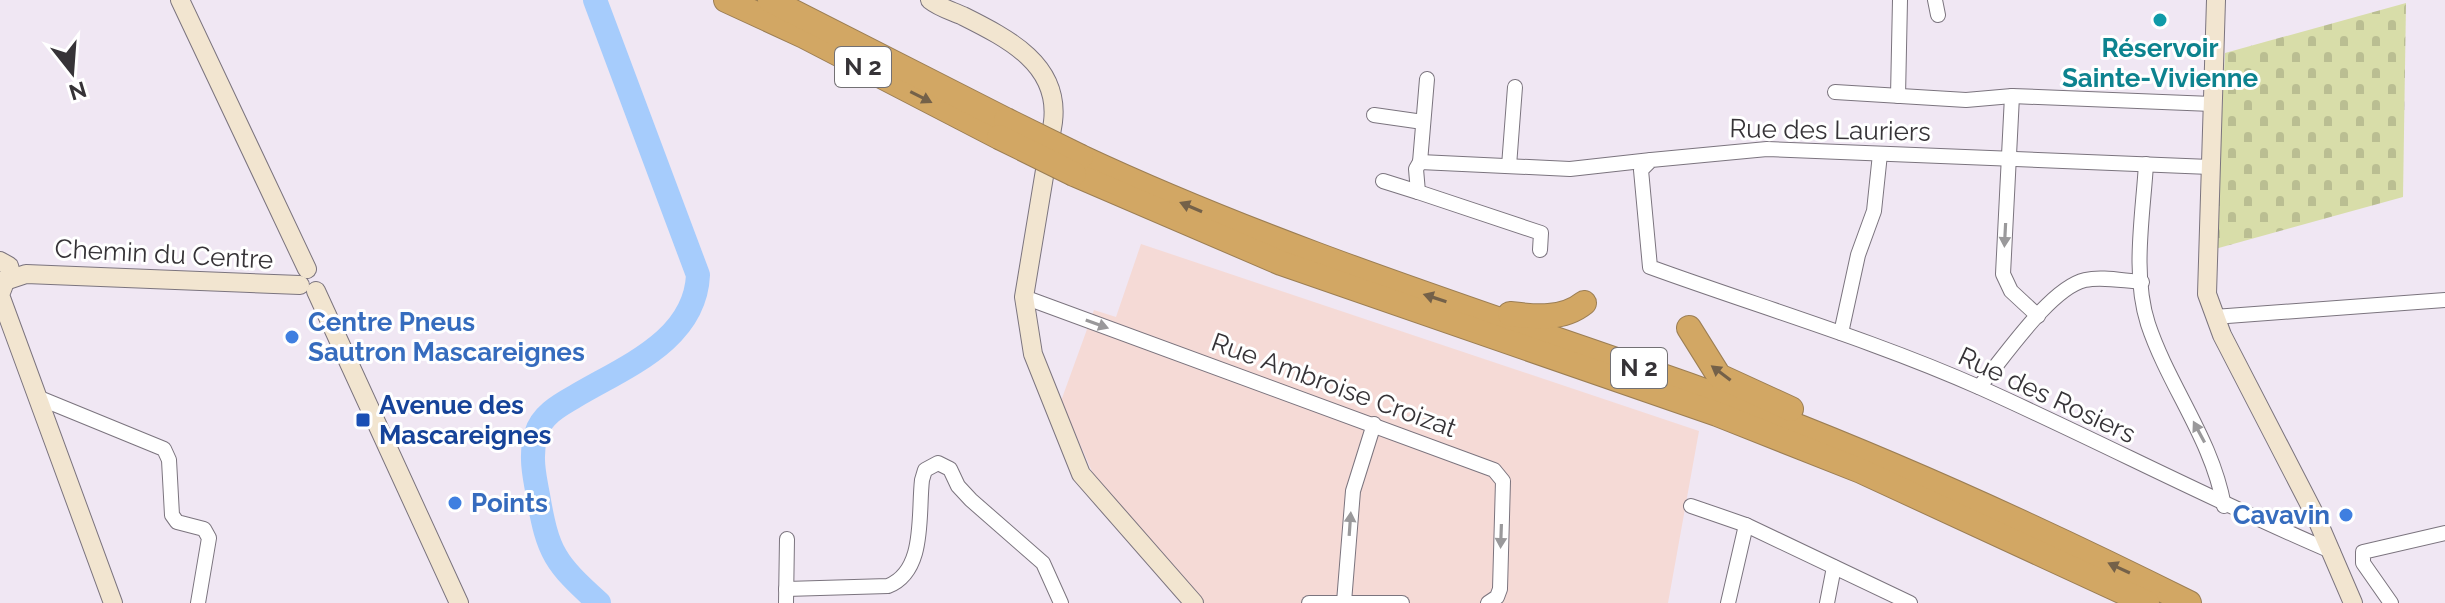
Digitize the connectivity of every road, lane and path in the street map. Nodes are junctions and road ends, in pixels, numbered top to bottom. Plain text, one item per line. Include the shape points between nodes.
1 (180, 0) edge
2 (726, 0) edge
3 (770, 0) edge
4 (930, 0) edge
5 (1900, 0) edge
6 (2216, 0) edge
7 (1427, 79) dead end
8 (1515, 87) dead end
9 (1835, 92) dead end
10 (1898, 96) junction
11 (2012, 96) junction
12 (2212, 104) junction
13 (1374, 115) dead end
14 (1423, 122) junction
15 (1003, 129) junction
16 (1880, 154) junction
17 (2010, 157) junction
18 (1651, 160) junction
19 (1420, 162) junction
20 (2146, 164) junction
21 (1078, 166) junction
22 (1509, 166) junction
23 (2210, 167) junction
24 (1383, 181) dead end
25 (1418, 192) junction
26 (1540, 250) dead end
27 (5, 281) edge
28 (308, 282) junction
29 (2142, 282) junction
30 (1024, 297) junction
31 (2445, 300) edge
32 (1584, 303) dead end
33 (1473, 310) junction
34 (2038, 316) junction
35 (2214, 317) junction
36 (1689, 328) dead end
37 (1841, 333) junction
38 (1979, 387) junction
39 (37, 397) junction
40 (1374, 424) junction
41 (1912, 474) junction
42 (1691, 506) dead end
43 (2224, 506) junction
44 (1746, 525) junction
45 (2445, 533) edge
46 (787, 539) dead end
47 (2333, 552) junction
48 (1834, 567) junction
49 (786, 596) edge
50 (1344, 602) edge
51 (113, 603) edge
52 (198, 603) edge
53 (459, 603) edge
54 (1061, 603) edge
55 (1194, 603) edge
56 (1309, 603) edge
57 (1402, 603) edge
58 (1488, 603) edge
59 (1728, 603) edge
60 (1827, 603) edge
61 (1910, 603) edge
62 (2147, 603) edge
63 (2189, 603) edge
64 (2353, 603) edge
65 (2391, 603) edge

1 - 28 street
2 -> 15 highway, N 2
3 - 15 highway, N 2
4 - 30 street via 1021,50 1041,67 1052,86 1055,103
5 - 10 street
6 - 12 street
7 - 14 street
8 - 22 street
9 - 10 street
10 - 11 street
11 - 12 street
11 - 17 street
12 - 23 street
13 - 14 street
14 - 19 street
15 - 21 highway, N 2, bridge
16 - 17 street, Rue des Lauriers
16 - 18 street, Rue des Lauriers via 1767,149
16 - 37 street via 1874,211
17 - 20 street, Rue des Lauriers
17 -> 34 street via 2003,274 2011,291
18 - 22 street, Rue des Lauriers via 1570,169
18 - 37 street, Rue des Rosiers via 1641,170 1650,267
19 - 22 street, Rue des Lauriers
19 - 25 street
20 - 23 street, Rue des Lauriers
20 - 29 street
33 -> 21 highway, N 2 via 1274,242
21 - 62 highway, N 2 via 1281,263 1690,405 1861,471
23 - 35 street via 2205,268
24 - 25 street
25 - 26 street via 1541,233
27 - 28 street, Chemin du Centre via 278,287
27 - 39 street
28 - 53 street
29 - 34 street via 2084,280
43 -> 29 street via 2209,450 2147,321
30 -> 40 street, Rue Ambroise Croizat
30 - 55 street via 1033,354 1081,474
31 - 35 street
32 - 33 highway via 1575,310 1536,317
33 - 41 highway, N 2 via 1705,391
34 - 38 street
35 - 47 street
41 -> 36 highway via 1883,450 1719,376
37 - 38 street, Rue des Rosiers
38 - 43 street, Rue des Rosiers
39 - 51 street
39 - 52 street via 164,449 172,515 177,522 204,529 209,538
50 -> 40 street via 1353,491
40 -> 58 street, Rue Ambroise Croizat via 1500,475 1500,589
63 -> 41 highway, N 2
42 - 44 street
43 - 47 street, Rue des Rosiers
44 - 48 street
44 - 59 street
45 - 65 street via 2363,552 2363,563
46 - 49 street
47 - 64 street
48 - 60 street
48 - 61 street
49 - 54 street via 900,581 914,563 925,470 938,463 950,469 971,500 1043,563
50 - 56 street
50 - 57 street

